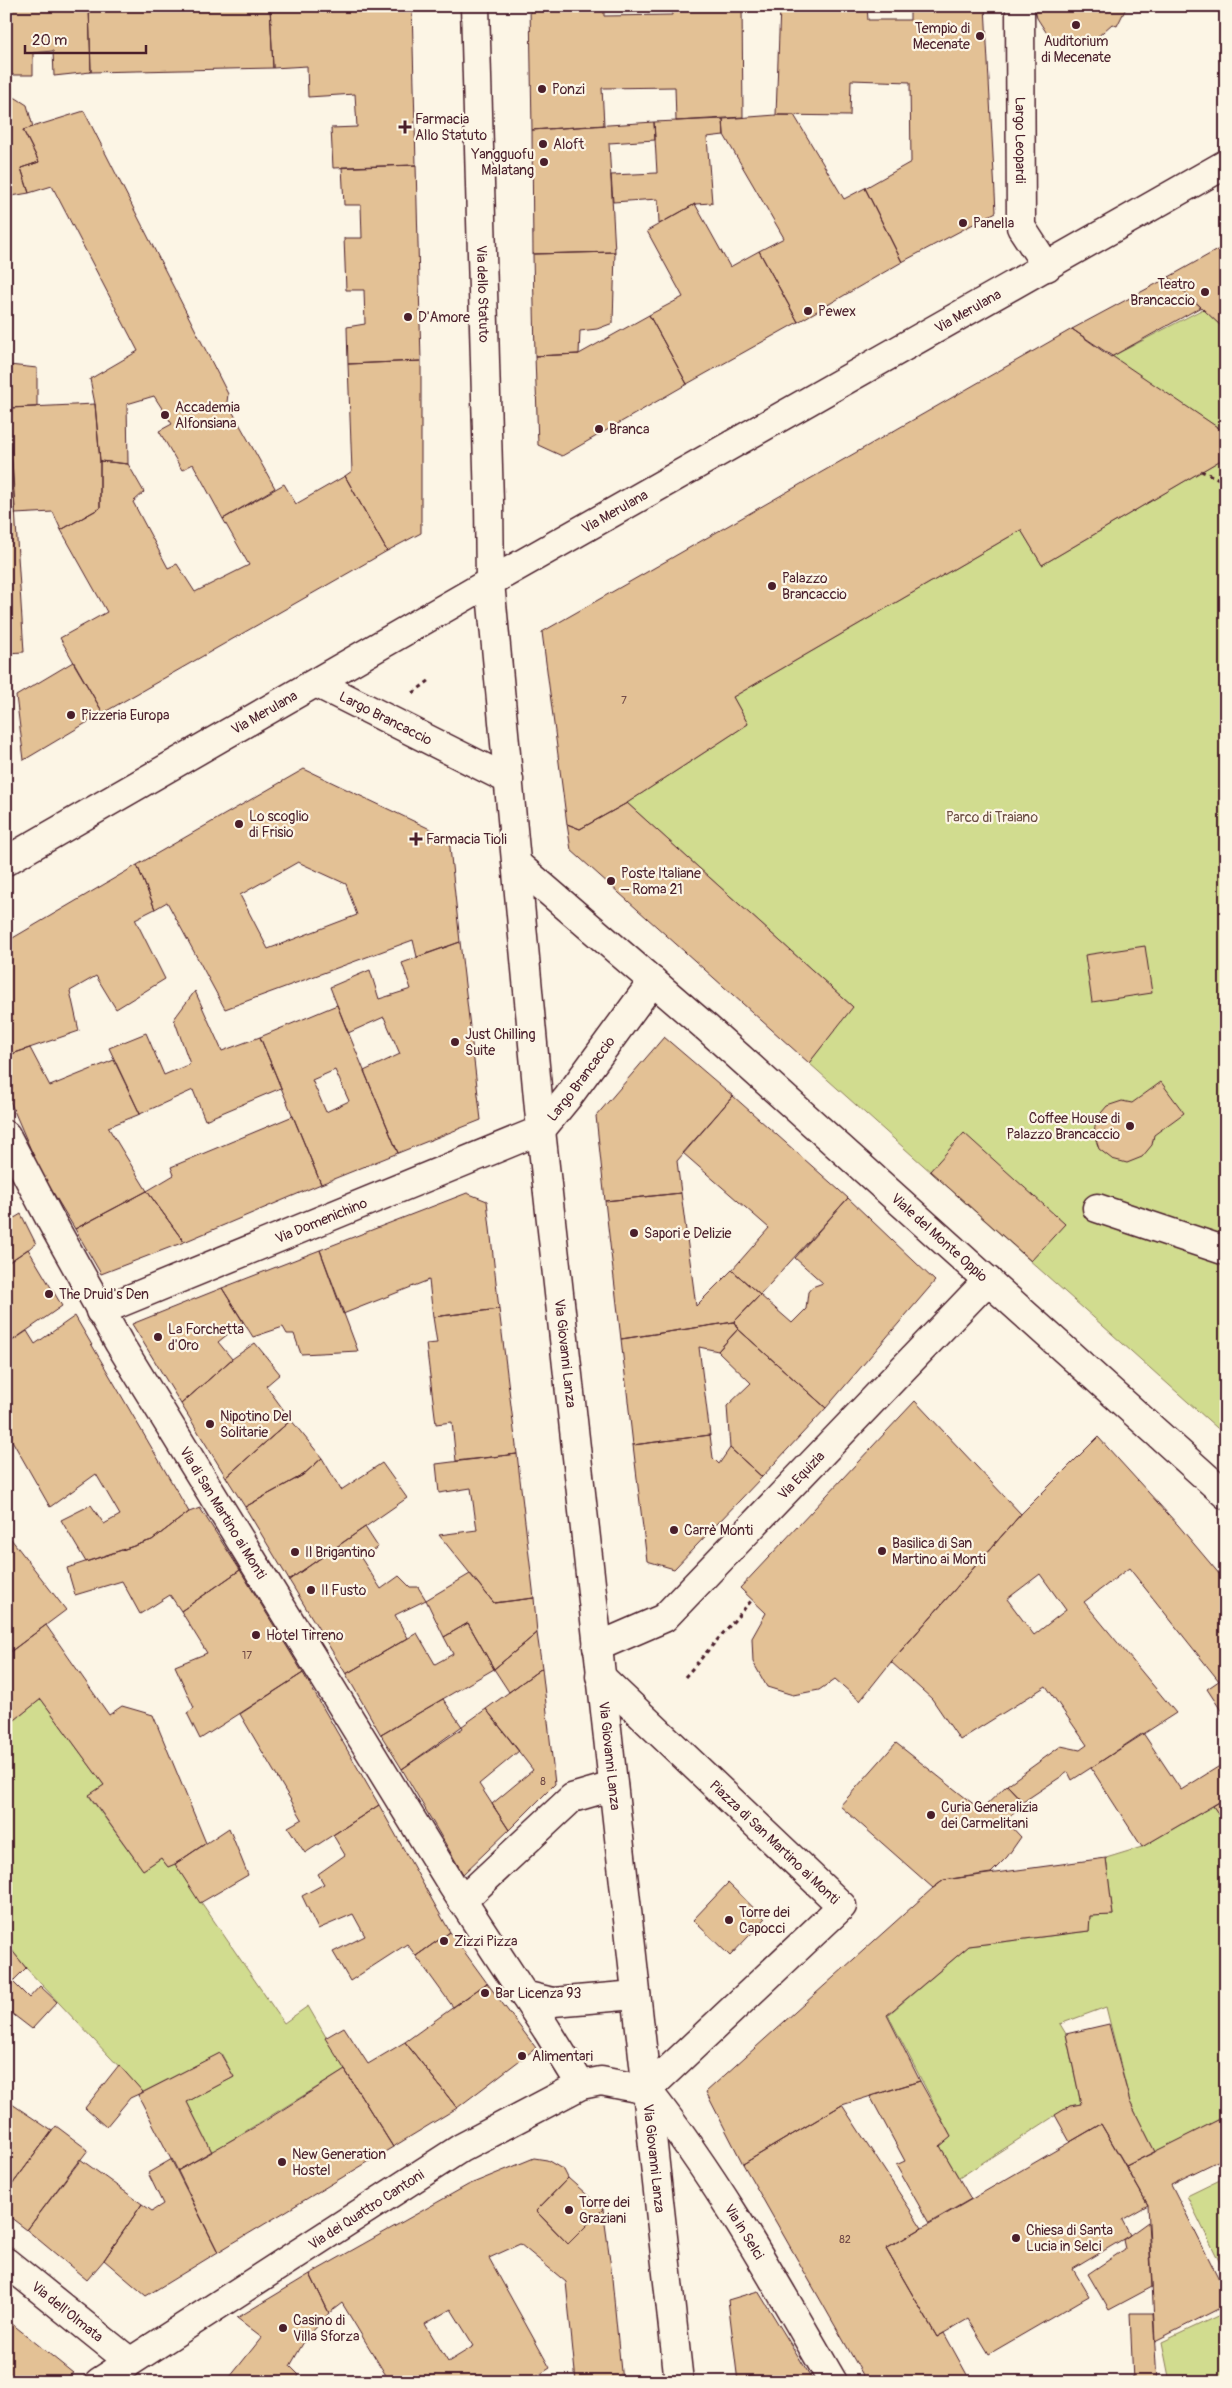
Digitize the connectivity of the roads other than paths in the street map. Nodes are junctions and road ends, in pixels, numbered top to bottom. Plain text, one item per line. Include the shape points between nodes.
1 (475, 6) edge
2 (1020, 6) edge
3 (1226, 164) edge
4 (1047, 267) junction
5 (490, 582) junction
6 (316, 683) junction
7 (509, 780) junction
8 (6, 861) edge
9 (517, 864) junction
10 (653, 981) junction
11 (541, 1130) junction
12 (6, 1135) edge
13 (1096, 1208) dead end
14 (1226, 1251) edge
15 (988, 1280) junction
16 (100, 1311) junction
17 (1226, 1495) edge
18 (597, 1647) junction
19 (600, 1676) junction
20 (613, 1786) junction
21 (457, 1893) junction
22 (636, 1995) junction
23 (524, 1996) junction
24 (581, 2085) junction
25 (647, 2090) junction
26 (6, 2262) edge
27 (129, 2361) junction
28 (99, 2382) edge
29 (679, 2382) edge
30 (833, 2382) edge

1 - 5 street, Via dello Statuto
2 - 4 street, Largo Leopardi via 1021,226
3 - 4 street, Via Merulana
4 - 5 street, Via Merulana
5 - 6 street, Via Merulana
5 - 7 street, Largo Brancaccio
6 - 7 street, Largo Brancaccio
6 - 8 street, Via Merulana
7 - 9 street, Largo Brancaccio
9 - 10 street
9 - 11 street, Largo Brancaccio
10 - 11 street, Largo Brancaccio
10 - 15 street, Viale del Monte Oppio
11 - 16 street, Via Domenichino
11 - 18 street, Via Giovanni Lanza
12 - 16 street, Via di San Martino ai Monti
13 - 14 street
15 - 17 street, Viale del Monte Oppio
15 - 18 street, Via Equizia via 664,1618
16 - 21 street, Via di San Martino ai Monti
18 - 19 street, Via Giovanni Lanza
19 - 20 street, Via Giovanni Lanza
19 - 25 street, Piazza di San Martino ai Monti via 842,1906
20 - 21 street via 572,1798
20 - 22 street, Via Giovanni Lanza
21 - 23 street
22 - 23 street via 553,2002
22 - 25 street, Via Giovanni Lanza
23 - 24 street
24 - 25 street, Via dei Quattro Cantoni via 601,2081
24 - 27 street, Via dei Quattro Cantoni via 462,2148
25 - 29 street, Via Giovanni Lanza
25 - 30 street, Via in Selci via 686,2139 738,2220
26 - 27 street, Via dell'Olmata
27 - 28 street, Via dei Quattro Cantoni

